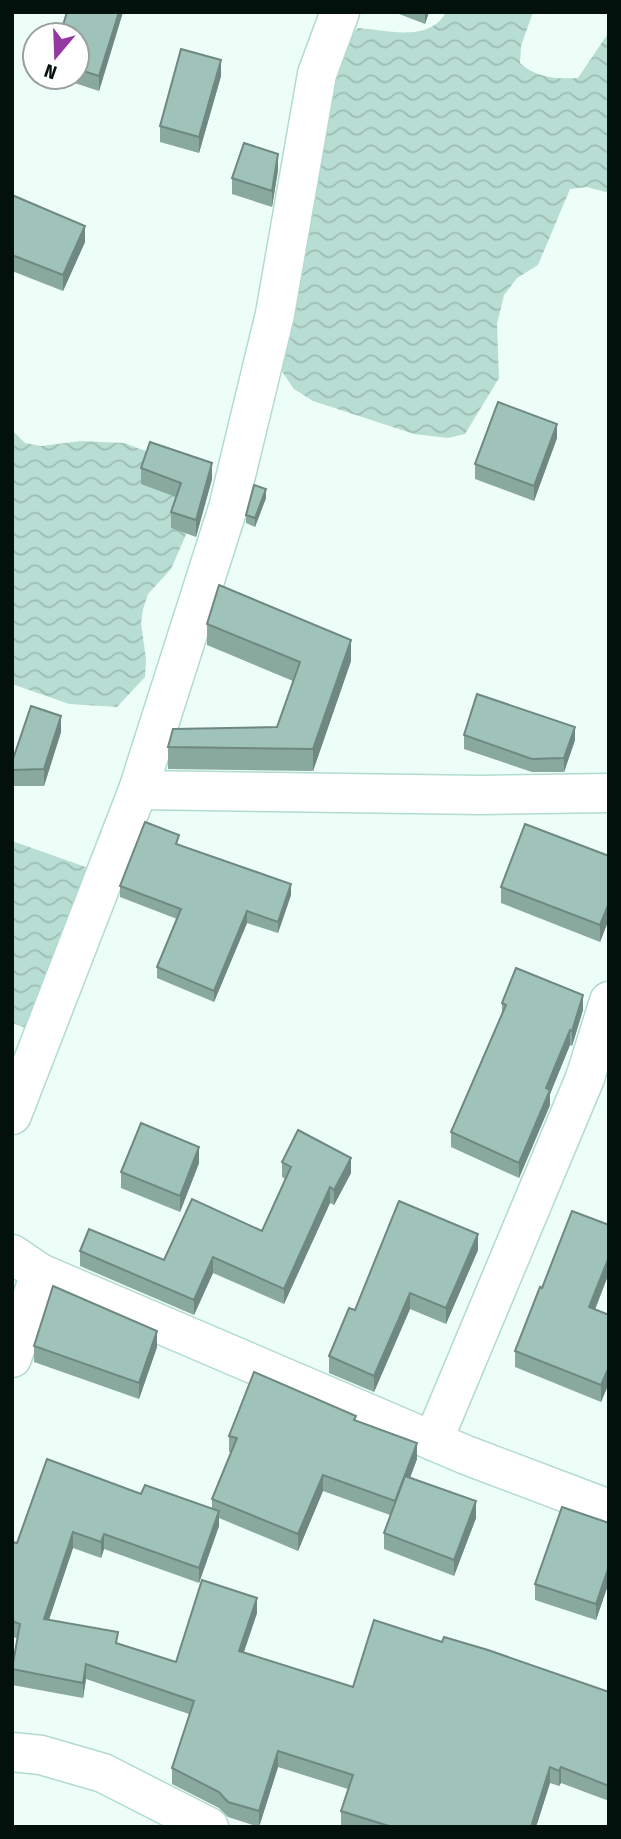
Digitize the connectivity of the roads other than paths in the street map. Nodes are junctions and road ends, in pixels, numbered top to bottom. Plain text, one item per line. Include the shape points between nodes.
1 (340, 12) edge
2 (138, 790) junction
3 (609, 793) edge
4 (609, 1001) edge
5 (12, 1115) edge
6 (26, 1264) edge
7 (12, 1358) edge
8 (433, 1441) junction
9 (609, 1508) edge
10 (12, 1752) edge
11 (209, 1827) edge

1 - 2 street via 317,74 275,314 228,509
2 - 3 street
2 - 5 street
4 - 8 street via 585,1078
6 - 7 street
6 - 8 street
8 - 9 street
10 - 11 street via 41,1755 103,1773

